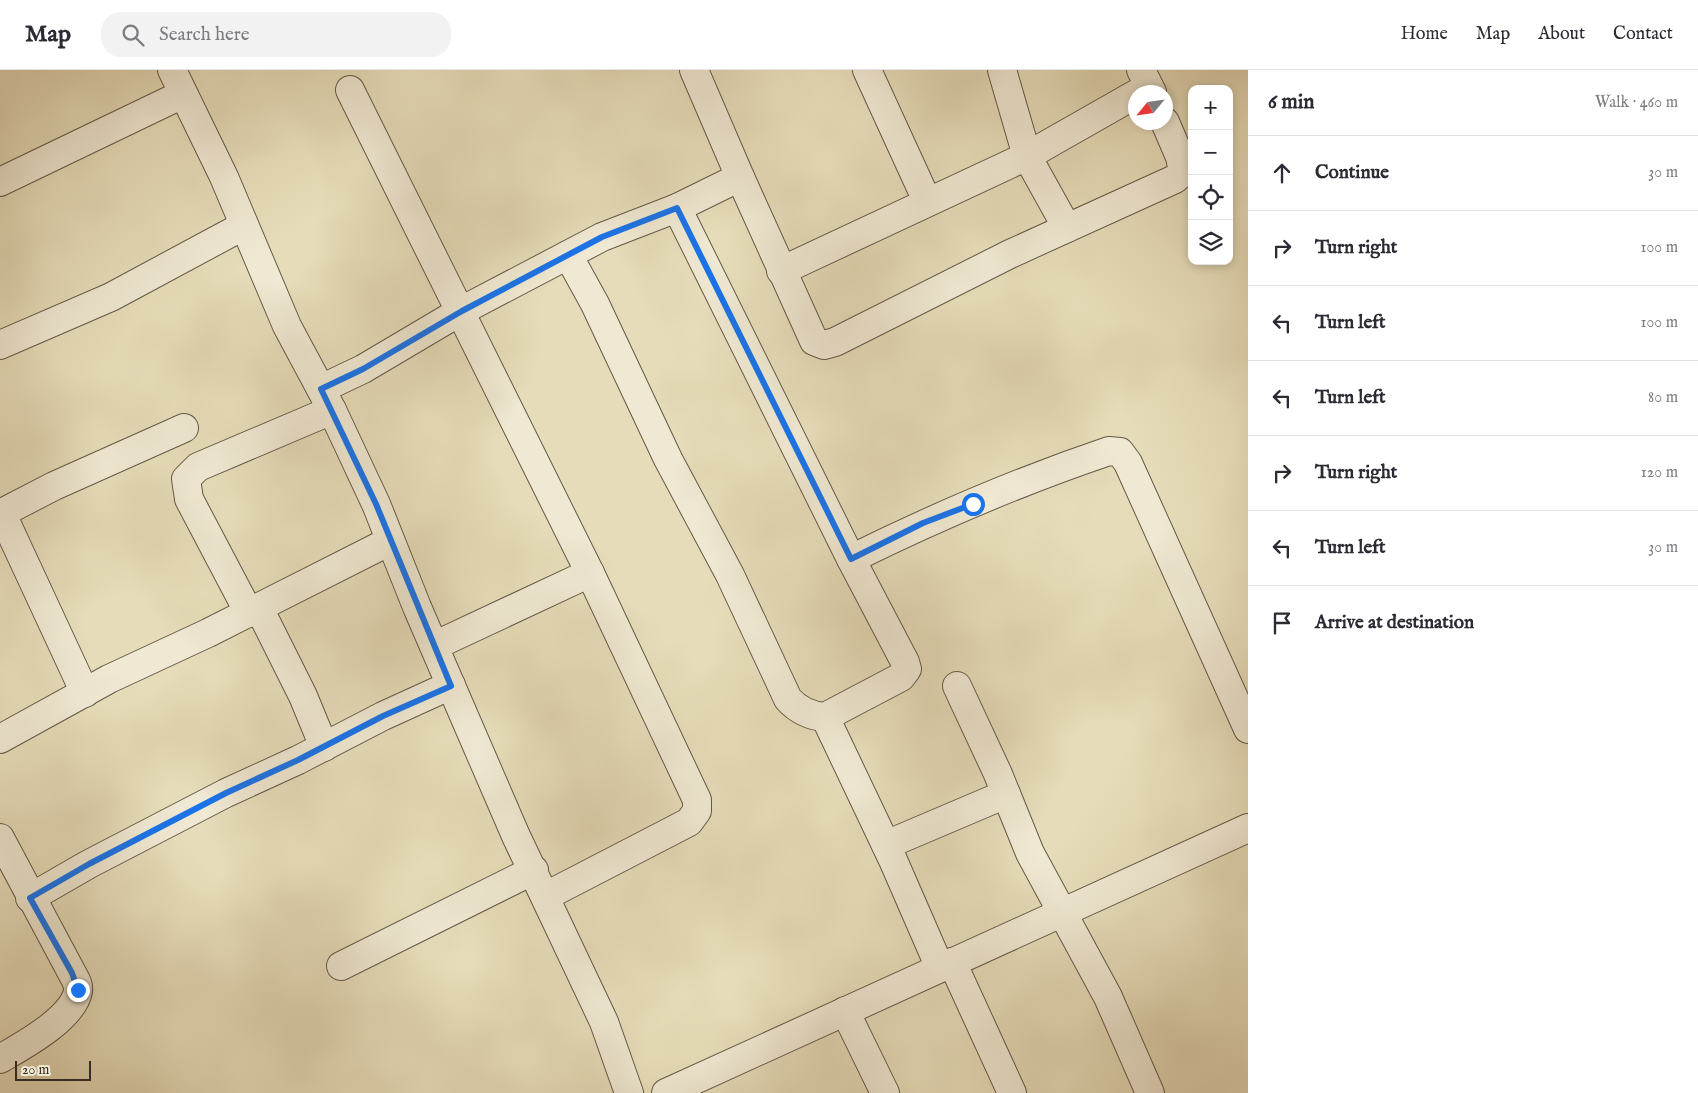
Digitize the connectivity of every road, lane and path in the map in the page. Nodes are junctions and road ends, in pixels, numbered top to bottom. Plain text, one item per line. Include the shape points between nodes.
1 (694, 70) edge
2 (867, 70) edge
3 (1002, 70) edge
4 (178, 82) edge
5 (350, 90) dead end
6 (1128, 96) edge
7 (1168, 130) edge
8 (1028, 156) junction
9 (740, 177) junction
10 (0, 182) edge
11 (927, 201) junction
12 (677, 208) junction
13 (243, 226) junction
14 (1067, 228) junction
15 (568, 255) junction
16 (782, 271) junction
17 (462, 311) junction
18 (0, 345) edge
19 (327, 400) junction
20 (184, 428) dead end
21 (1, 514) edge
22 (390, 541) junction
23 (851, 559) junction
24 (590, 572) junction
25 (254, 610) junction
26 (434, 646) junction
27 (451, 686) junction
28 (957, 686) dead end
29 (85, 693) junction
30 (825, 717) junction
31 (1248, 729) edge
32 (0, 739) edge
33 (324, 747) junction
34 (1006, 794) junction
35 (1248, 828) edge
36 (0, 838) edge
37 (886, 845) junction
38 (534, 870) junction
39 (546, 896) junction
40 (30, 898) junction
41 (1062, 912) junction
42 (946, 965) junction
43 (341, 966) dead end
44 (845, 1011) junction
45 (0, 1060) edge
46 (629, 1093) edge
47 (666, 1093) edge
48 (884, 1093) edge
49 (1012, 1093) edge
50 (1150, 1093) edge

1 - 9 street
2 - 11 street
3 - 8 street
4 - 10 street
4 - 13 street via 224,177
5 - 17 street
6 - 8 street
7 - 14 street via 1183,172 1175,179
8 - 11 street
8 - 14 street
9 - 12 street
9 - 16 street
11 - 16 street
12 - 15 street via 602,237
12 - 23 street
13 - 18 street via 112,297
13 - 19 street via 287,326
14 - 16 street via 824,345 814,341
15 - 17 street
15 - 30 street via 595,304 668,458 730,574 788,699 800,710
17 - 19 street via 363,369
17 - 24 street
19 - 22 street
19 - 25 street via 198,467 186,479 189,499
20 - 21 street via 54,486
21 - 29 street
22 - 25 street
22 - 26 street
23 - 30 street via 907,669 901,677
23 - 31 street via 923,523 1003,491 1109,451 1120,452 1128,463
24 - 26 street
24 - 39 street via 692,788 697,811 689,822
25 - 29 street
25 - 33 street via 303,696
26 - 27 street
27 - 33 street
27 - 38 street
28 - 34 street
29 - 32 street
30 - 37 street
33 - 40 street via 226,793
34 - 37 street
34 - 41 street via 1030,853
35 - 41 street
36 - 40 street
37 - 42 street
38 - 39 street
38 - 43 street
39 - 46 street via 604,1022
40 - 45 street via 72,973 78,990 71,1005 40,1035
41 - 42 street
41 - 50 street via 1108,997
42 - 44 street
42 - 49 street
44 - 47 street
44 - 48 street

